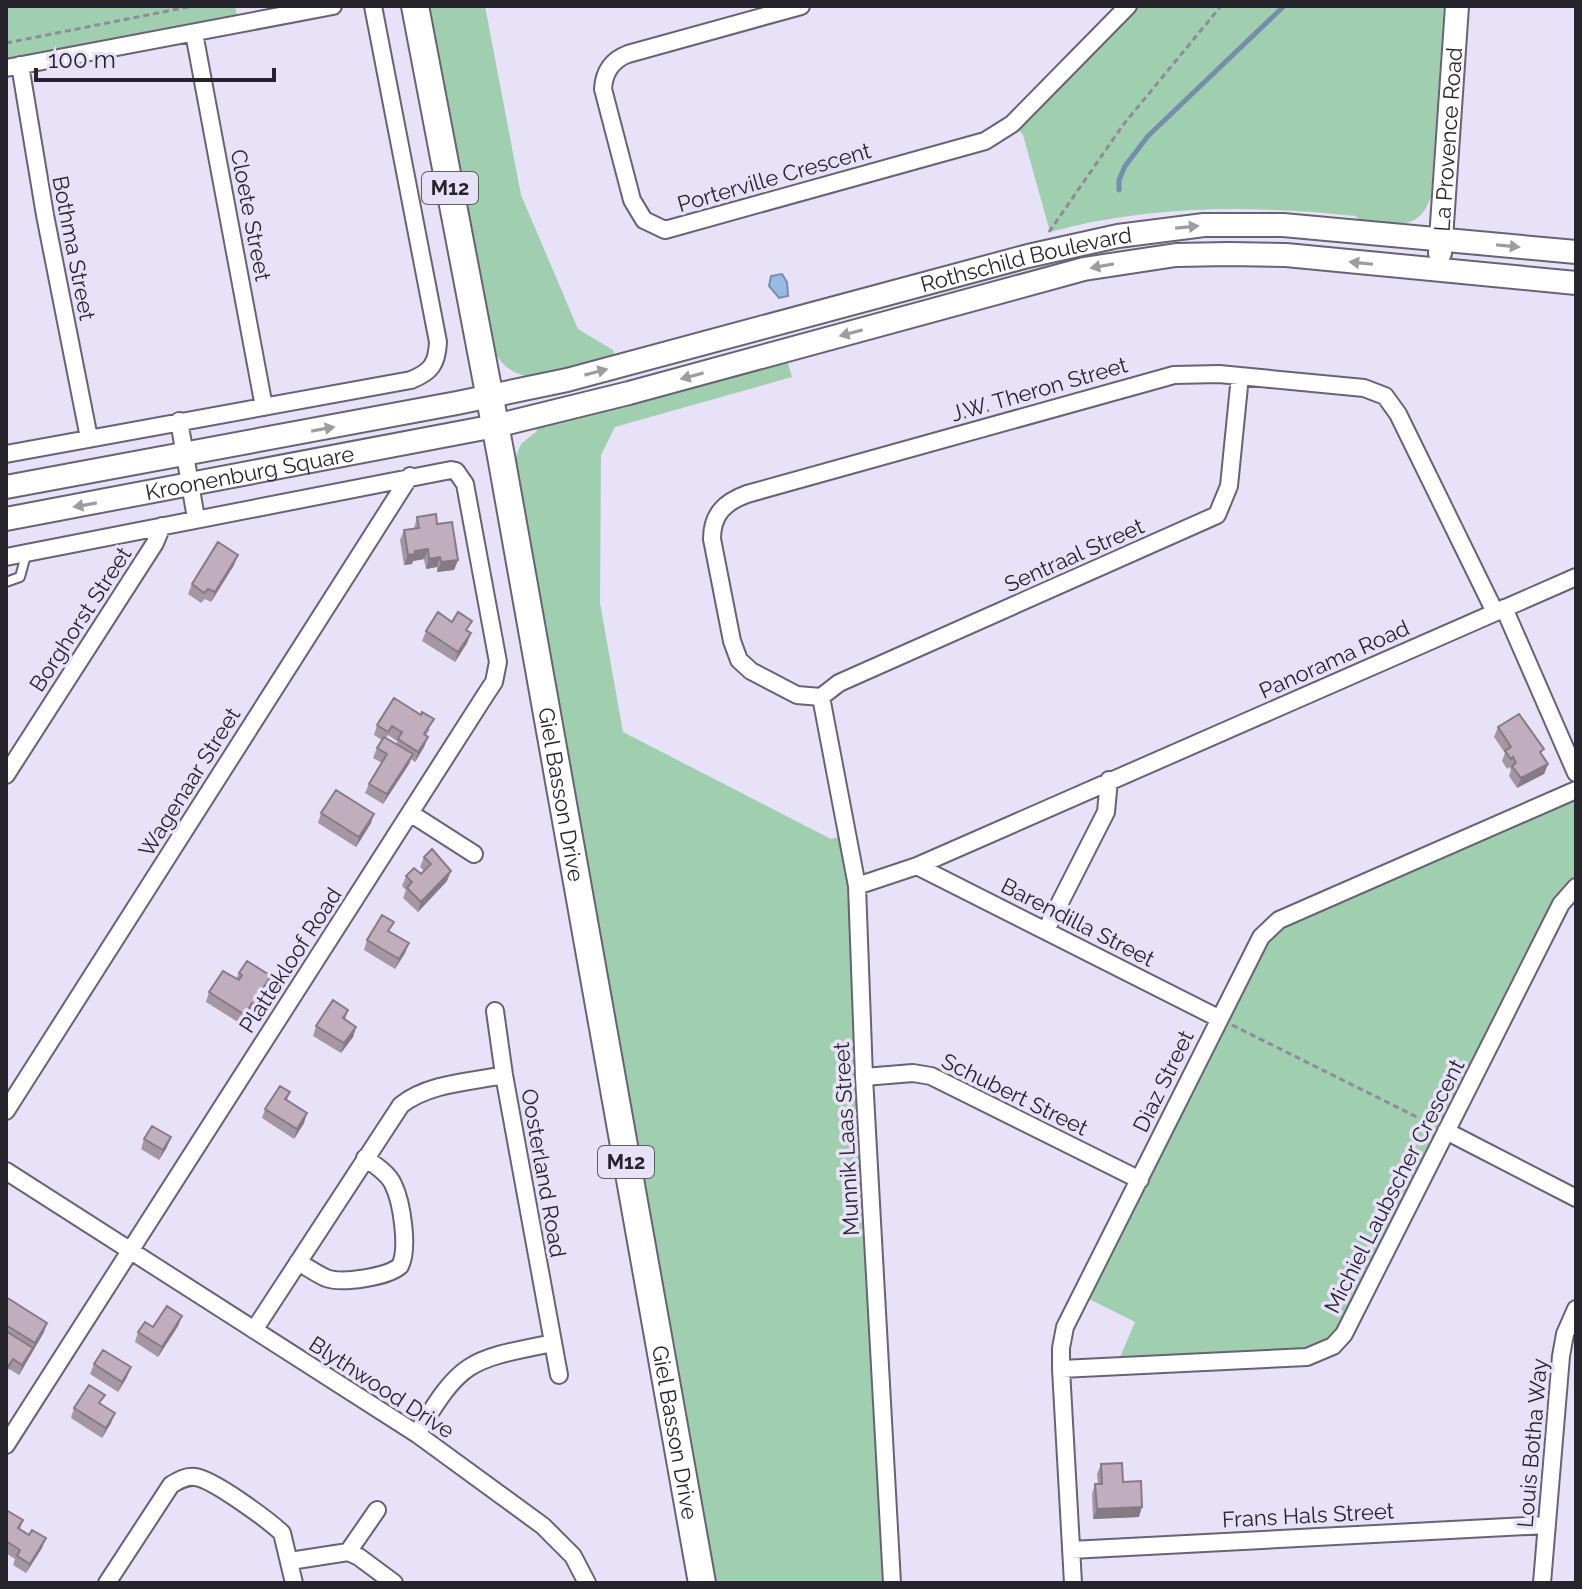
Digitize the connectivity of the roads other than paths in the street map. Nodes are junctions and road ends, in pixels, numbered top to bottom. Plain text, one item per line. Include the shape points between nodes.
1 (333, 6) edge
2 (373, 6) edge
3 (415, 6) edge
4 (801, 6) edge
5 (1128, 6) edge
6 (1457, 6) edge
7 (194, 33) junction
8 (13, 67) edge
9 (1441, 241) junction
10 (1576, 252) edge
11 (1438, 271) junction
12 (1576, 283) edge
13 (1240, 376) junction
14 (490, 397) junction
15 (264, 407) junction
16 (179, 421) junction
17 (495, 426) junction
18 (89, 438) junction
19 (185, 453) junction
20 (6, 454) edge
21 (456, 471) joint
22 (410, 476) junction
23 (191, 486) junction
24 (6, 487) edge
25 (196, 518) junction
26 (6, 519) edge
27 (162, 526) junction
28 (26, 555) junction
29 (6, 557) edge
30 (1576, 577) edge
31 (6, 582) edge
32 (1500, 610) junction
33 (821, 697) junction
34 (1576, 773) edge
35 (6, 775) edge
36 (1109, 780) junction
37 (1576, 790) edge
38 (410, 813) junction
39 (474, 854) dead end
40 (917, 866) junction
41 (857, 886) junction
42 (1576, 887) edge
43 (1046, 930) junction
44 (495, 1011) dead end
45 (1218, 1018) junction
46 (504, 1075) junction
47 (864, 1077) junction
48 (6, 1111) edge
49 (1446, 1131) junction
50 (365, 1158) junction
51 (6, 1171) edge
52 (1140, 1180) junction
53 (1576, 1198) edge
54 (131, 1251) junction
55 (298, 1262) junction
56 (1576, 1309) edge
57 (254, 1330) junction
58 (553, 1343) junction
59 (1061, 1369) junction
60 (559, 1375) dead end
61 (417, 1434) junction
62 (6, 1445) edge
63 (377, 1510) dead end
64 (1547, 1525) junction
65 (1071, 1550) junction
66 (348, 1552) junction
67 (290, 1561) junction
68 (115, 1580) edge
69 (294, 1583) edge
70 (394, 1583) edge
71 (587, 1583) edge
72 (702, 1583) edge
73 (892, 1583) edge
74 (1073, 1583) edge
75 (1542, 1583) edge

1 - 7 street
2 - 15 street via 438,342 434,366 411,380
3 - 14 main road, Giel Basson Drive / M12
4 - 5 street, Porterville Crescent via 628,54 612,64 603,89 632,200 644,220 665,230 985,141 1012,124
6 - 9 street, La Provence Road
7 - 8 street
7 - 15 street, Cloete Street
8 - 18 street, Bothma Street
9 -> 10 street, Rothschild Boulevard
9 - 11 street, La Provence Road
14 -> 9 street, Rothschild Boulevard via 1118,236 1204,225 1283,225
11 - 12 street, Rothschild Boulevard
11 -> 17 street, Rothschild Boulevard via 1286,255 1176,255 1126,262
13 - 32 street, J.W. Theron Street via 1364,388 1385,396
13 - 33 street, Sentraal Street via 1229,486 1217,515 839,683
13 - 33 street, J.W. Theron Street via 1174,375 747,494 723,506 712,539 735,652 751,671 776,685 797,695
14 - 17 main road, Giel Basson Drive / M12
19 -> 14 street, Kroonenburg Square
15 - 16 street
16 - 18 street
16 - 19 street
17 - 23 street, Kroonenburg Square
17 - 72 main road, Giel Basson Drive / M12
18 - 20 street
19 - 23 street
19 - 24 street, Kroonenburg Square
21 - 22 street, Kroonenburg Square
21 - 38 street, Plattekloof Road via 465,484 497,671
22 - 25 street, Kroonenburg Square
22 - 48 street, Wagenaar Street
23 - 25 street
23 -> 26 street, Kroonenburg Square
25 - 27 street, Kroonenburg Square
27 - 28 street, Kroonenburg Square
27 - 35 street, Borghorst Street
28 - 29 street, Kroonenburg Square
28 - 31 lane via 20,577
30 - 32 street, Panorama Road
32 - 34 street
32 - 36 street, Panorama Road
33 - 41 street, Munnik Laas Street
36 - 40 street, Panorama Road
36 - 43 street via 1106,812
37 - 45 street, Diaz Street via 1271,925
38 - 39 street
38 - 54 street, Plattekloof Road
40 - 41 street, Panorama Road
40 - 43 street, Barendilla Street
41 - 47 street, Munnik Laas Street
42 - 49 street, Michiel Laubscher Crescent via 1561,904
43 - 45 street, Barendilla Street
44 - 46 street, Oosterland Road
45 - 52 street, Diaz Street
46 - 50 street via 414,1095 393,1114
46 - 58 street, Oosterland Road
47 - 52 street, Schubert Street via 931,1076
47 - 73 street, Munnik Laas Street
49 - 53 street
49 - 59 street, Michiel Laubscher Crescent via 1344,1334 1333,1346 1307,1357
50 - 55 street
50 - 55 street via 394,1185 405,1241 400,1266 344,1280 328,1279
51 - 54 street, Blythwood Drive
52 - 59 street, Diaz Street via 1065,1327
54 - 57 street, Blythwood Drive
54 - 62 street, Plattekloof Road
55 - 57 street
56 - 64 street, Louis Botha Way via 1561,1356
57 - 61 street, Blythwood Drive
58 - 60 street, Oosterland Road
58 - 61 street via 477,1361 459,1373
59 - 65 street, Diaz Street
61 - 71 street, Blythwood Drive via 543,1526 573,1556
63 - 66 street
64 - 65 street, Frans Hals Street
64 - 75 street, Louis Botha Way
65 - 74 street, Diaz Street
66 - 67 street
66 - 70 street
67 - 68 street via 274,1525 194,1477 171,1485
67 - 69 street

